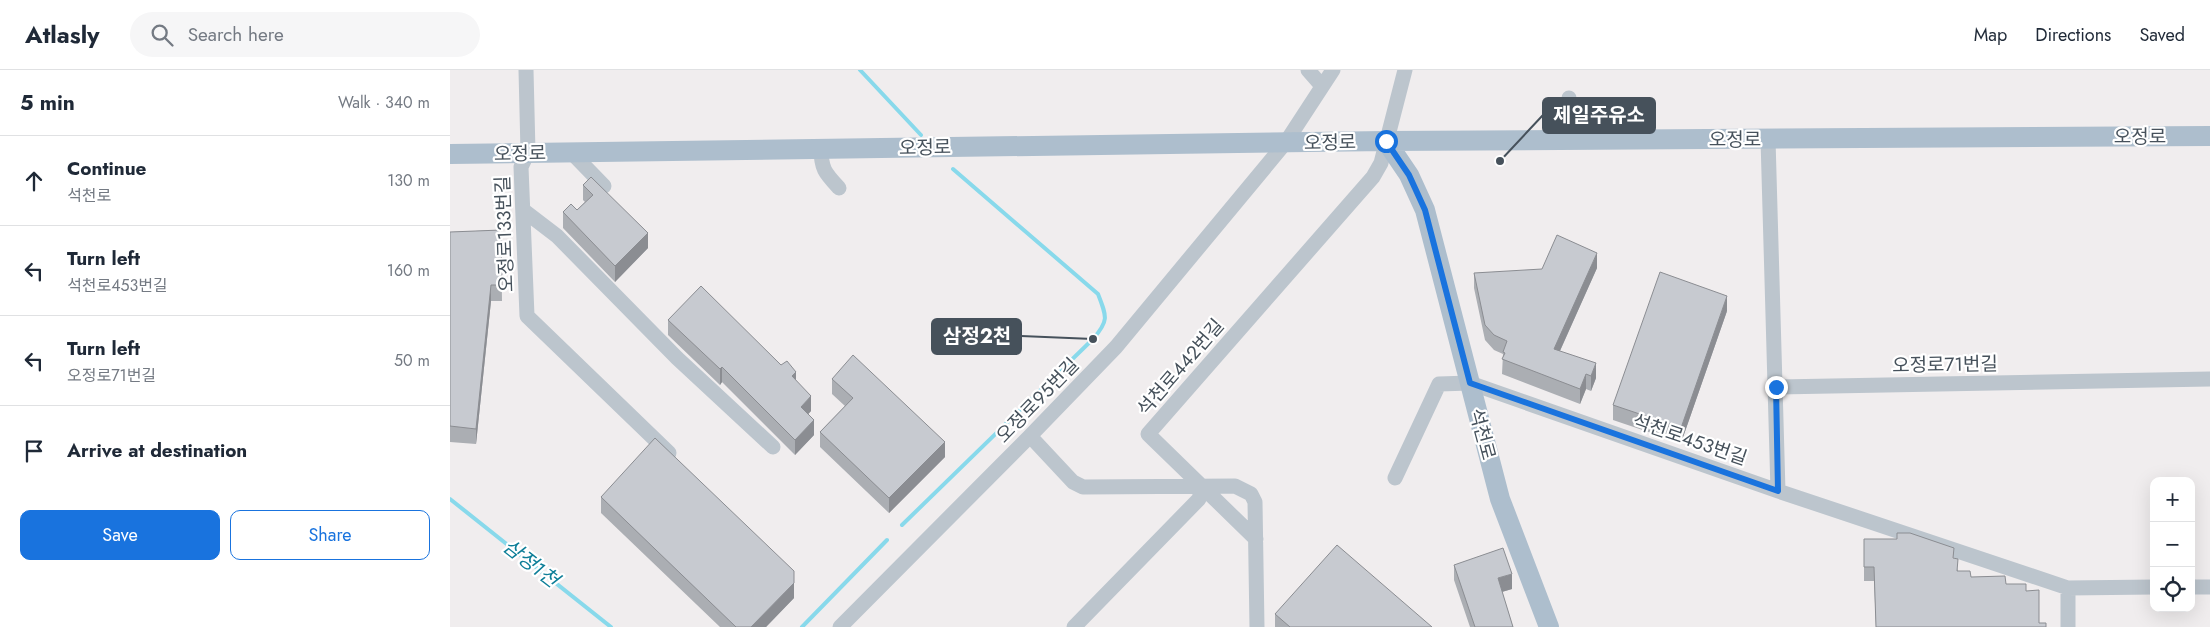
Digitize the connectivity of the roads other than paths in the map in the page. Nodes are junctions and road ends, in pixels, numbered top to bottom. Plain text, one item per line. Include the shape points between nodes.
1 (526, 70) edge
2 (1308, 70) edge
3 (1333, 70) edge
4 (1405, 70) edge
5 (1322, 86) junction
6 (1569, 98) dead end
7 (2210, 136) edge
8 (1768, 138) junction
9 (1570, 140) junction
10 (1386, 141) junction
11 (1286, 142) junction
12 (821, 148) junction
13 (528, 152) junction
14 (571, 152) junction
15 (450, 154) edge
16 (604, 186) dead end
17 (839, 188) dead end
18 (523, 210) junction
19 (2210, 379) edge
20 (1470, 383) junction
21 (1776, 387) junction
22 (1030, 436) junction
23 (773, 447) dead end
24 (676, 461) edge
25 (1395, 478) dead end
26 (1202, 486) junction
27 (1778, 491) junction
28 (1256, 539) junction
29 (2150, 587) edge
30 (2195, 587) edge
31 (2210, 587) edge
32 (2068, 588) junction
33 (840, 627) edge
34 (1074, 627) edge
35 (1257, 627) edge
36 (1549, 627) edge
37 (2068, 627) edge

1 - 13 street, 오정로133번길
2 - 5 street
3 - 5 street, 오정로95번길
4 - 10 street
5 - 11 street, 오정로95번길
6 - 9 street
7 - 8 main road, 오정로
8 - 9 main road, 오정로
8 - 21 street
9 - 10 main road, 오정로
10 - 11 main road, 오정로
10 - 20 main road, 석천로 via 1409,175 1425,210
10 - 26 street, 석천로442번길 via 1381,163 1373,177 1148,434
11 - 12 main road, 오정로
11 - 22 street, 오정로95번길 via 1116,347
12 - 14 main road, 오정로
12 - 17 street via 821,165
13 - 14 main road, 오정로
13 - 15 main road, 오정로
13 - 18 street, 오정로133번길 via 521,167
14 - 16 street
18 - 23 street via 557,236 677,358
18 - 24 street, 오정로133번길 via 527,316
19 - 21 street, 오정로71번길
20 - 25 street via 1439,384
20 - 27 street, 석천로453번길
20 - 36 main road, 석천로 via 1500,499
21 - 27 street
22 - 26 street via 1074,482 1083,486
22 - 33 street, 오정로95번길
26 - 28 street
26 - 28 street via 1235,486 1251,494 1255,502
26 - 34 street via 1199,499
27 - 32 street, 석천로453번길
28 - 35 street
29 - 32 street, 석천로453번길
30 - 31 street
32 - 37 street

